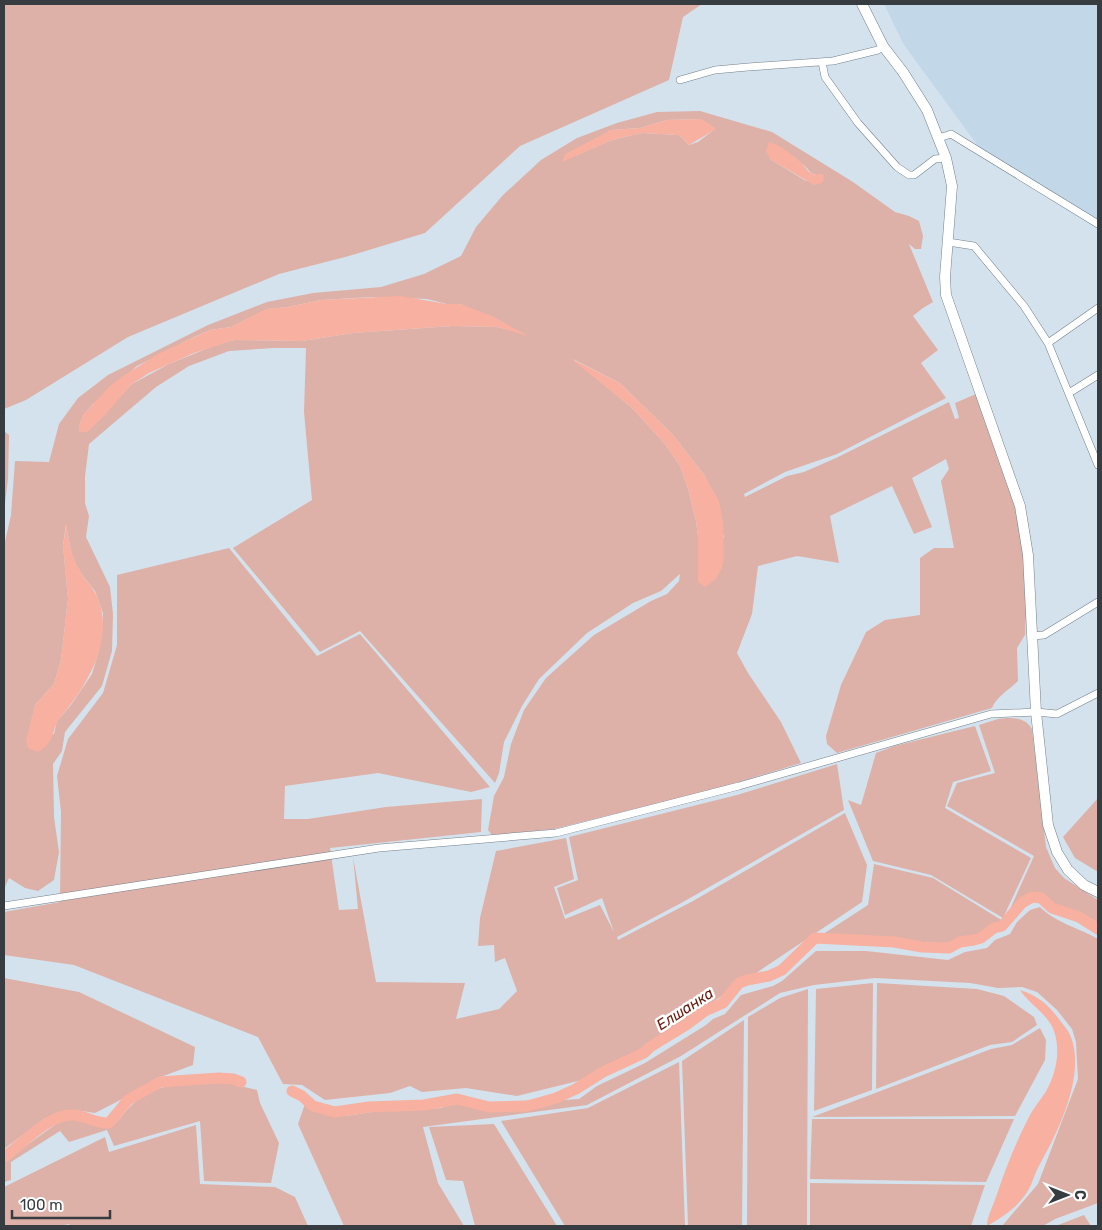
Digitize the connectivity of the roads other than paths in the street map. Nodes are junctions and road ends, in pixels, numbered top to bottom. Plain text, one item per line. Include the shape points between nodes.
1 (862, 4) edge
2 (883, 46) junction
3 (822, 62) junction
4 (680, 80) dead end
5 (940, 138) junction
6 (946, 158) junction
7 (1098, 224) edge
8 (948, 242) junction
9 (1098, 308) edge
10 (1048, 343) junction
11 (1098, 375) edge
12 (1069, 393) junction
13 (1098, 465) edge
14 (1098, 602) edge
15 (1032, 636) junction
16 (1098, 693) edge
17 (1036, 712) junction
18 (1098, 892) edge
19 (4, 906) edge

1 - 2 main road
2 - 3 street via 878,50
2 - 5 main road via 928,110
3 - 4 street via 715,70
3 - 6 street via 825,78 858,123 897,167 914,175 934,159
5 - 6 main road
5 - 7 street via 951,134
6 - 8 main road via 952,186
8 - 10 street via 974,246 1024,306
8 - 15 main road via 946,295 1020,506 1028,555
9 - 10 street
10 - 12 street
11 - 12 street
12 - 13 street
14 - 15 street via 1044,635
15 - 17 main road
16 - 17 street via 1058,714
17 - 18 main road via 1048,825 1068,870 1084,885
17 - 19 street via 991,714 556,833 379,848

